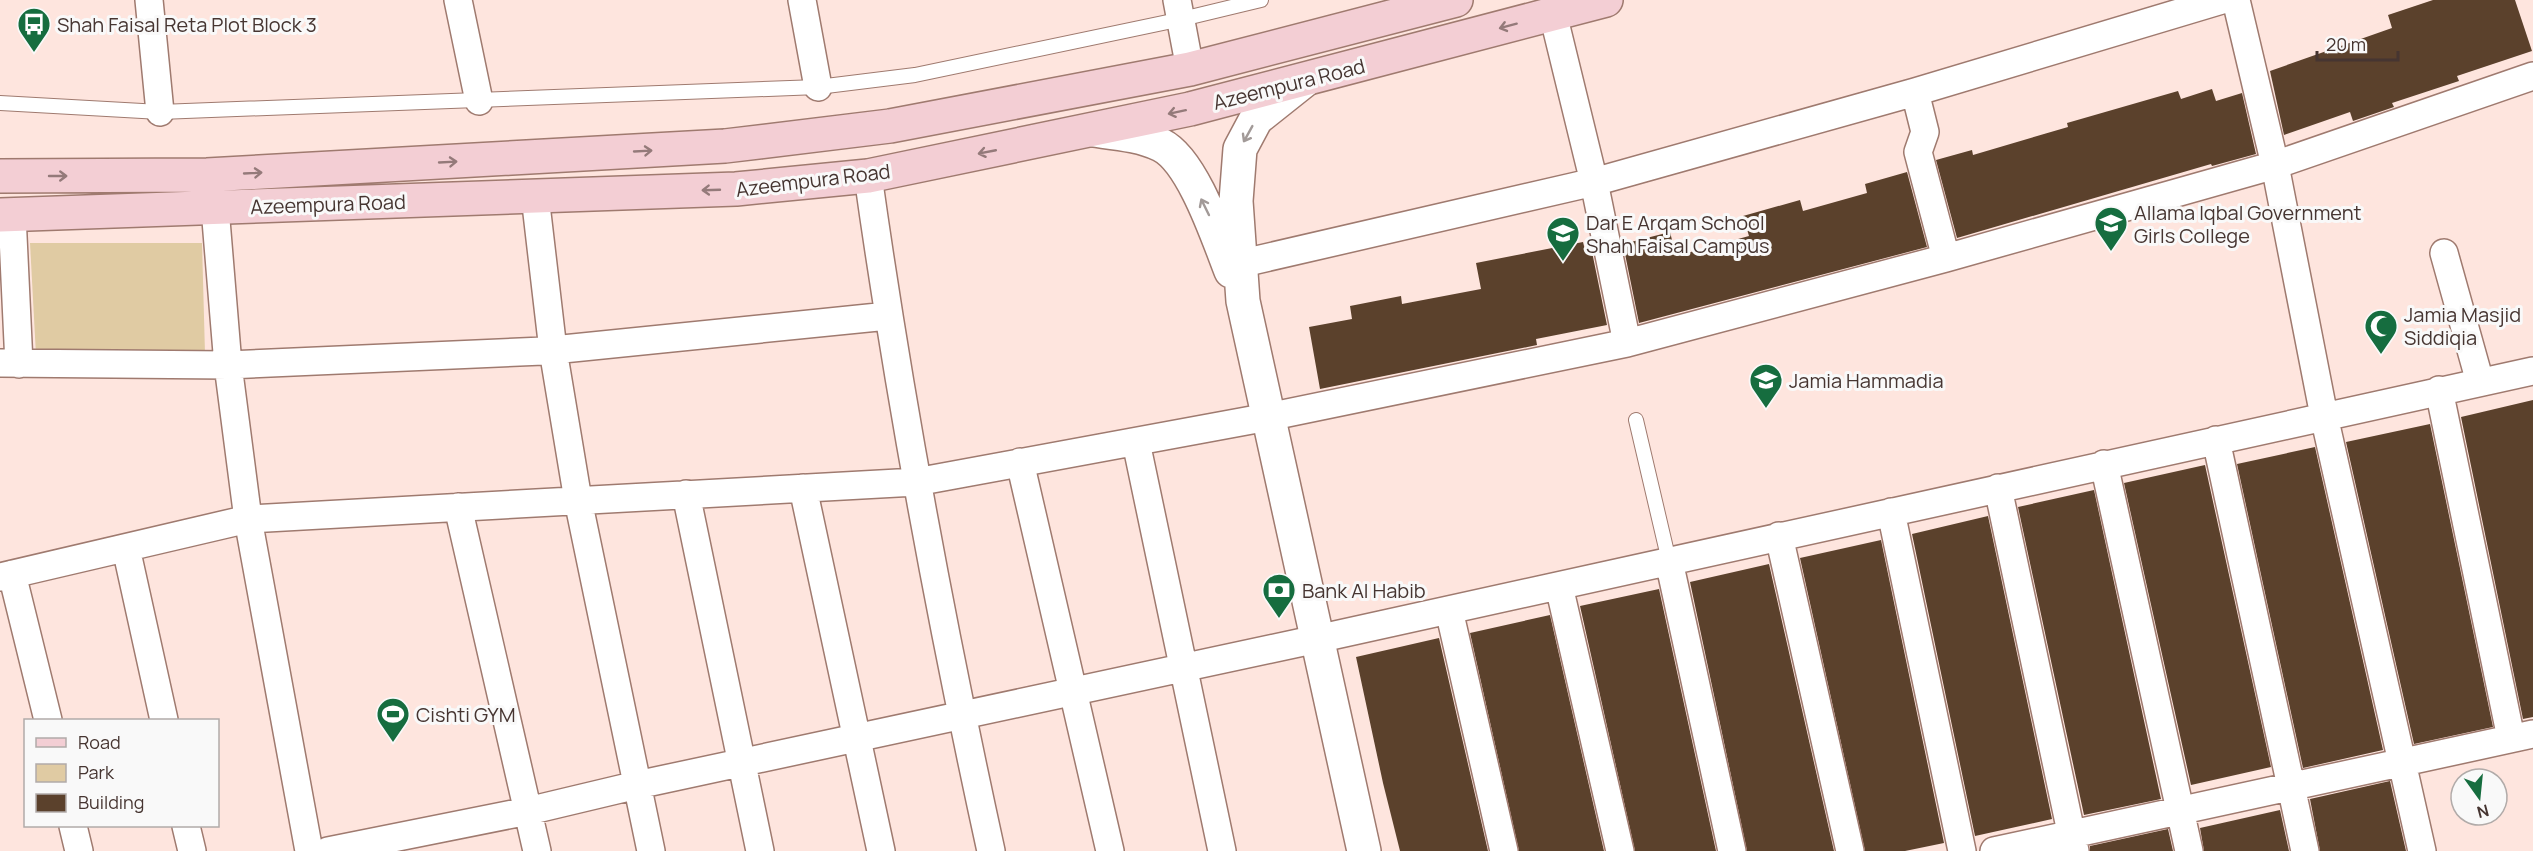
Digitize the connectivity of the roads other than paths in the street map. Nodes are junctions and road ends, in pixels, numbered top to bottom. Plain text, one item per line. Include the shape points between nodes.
1 (149, 0) edge
2 (458, 0) edge
3 (802, 0) edge
4 (1261, 0) edge
5 (1456, 0) edge
6 (2222, 0) edge
7 (2236, 0) edge
8 (1599, 1) edge
9 (1180, 10) edge
10 (1553, 14) junction
11 (1190, 69) junction
12 (2533, 76) edge
13 (1305, 80) junction
14 (818, 87) junction
15 (1915, 92) junction
16 (479, 101) junction
17 (0, 103) edge
18 (160, 112) junction
19 (1093, 130) junction
20 (2275, 165) junction
21 (0, 176) edge
22 (868, 176) junction
23 (1594, 182) junction
24 (535, 196) junction
25 (215, 208) junction
26 (6, 215) edge
27 (2444, 253) dead end
28 (1946, 258) junction
29 (1235, 265) junction
30 (888, 316) junction
31 (1627, 343) junction
32 (554, 350) junction
33 (10, 364) edge
34 (228, 365) junction
35 (2533, 370) edge
36 (2480, 382) junction
37 (2439, 390) junction
38 (2324, 416) junction
39 (1268, 417) junction
40 (1635, 420) dead end
41 (2216, 440) junction
42 (1136, 442) junction
43 (1020, 462) junction
44 (2104, 464) junction
45 (915, 482) junction
46 (803, 488) junction
47 (1998, 488) junction
48 (686, 495) junction
49 (578, 500) junction
50 (458, 507) junction
51 (1891, 512) junction
52 (248, 519) junction
53 (1779, 536) junction
54 (126, 548) junction
55 (1669, 561) junction
56 (6, 575) edge
57 (1559, 586) junction
58 (1449, 610) junction
59 (1317, 639) junction
60 (1184, 668) junction
61 (1073, 692) junction
62 (962, 715) junction
63 (48, 719) edge
64 (164, 719) edge
65 (2522, 736) edge
66 (857, 738) junction
67 (742, 762) junction
68 (2404, 762) junction
69 (638, 785) junction
70 (2292, 786) junction
71 (528, 811) junction
72 (2180, 811) junction
73 (73, 827) edge
74 (186, 827) edge
75 (418, 842) edge
76 (2074, 843) edge
77 (79, 851) edge
78 (192, 851) edge
79 (309, 851) edge
80 (328, 851) edge
81 (537, 851) edge
82 (651, 851) edge
83 (760, 851) edge
84 (882, 851) edge
85 (991, 851) edge
86 (1110, 851) edge
87 (1222, 851) edge
88 (1364, 851) edge
89 (1504, 851) edge
90 (1620, 851) edge
91 (1732, 851) edge
92 (1850, 851) edge
93 (1962, 851) edge
94 (1994, 851) edge
95 (2189, 851) edge
96 (2306, 851) edge
97 (2422, 851) edge

1 - 18 street
2 - 16 street
3 - 14 street
4 - 9 lane
5 - 11 main road, Azeempura Road
6 - 15 street
7 - 20 street
8 - 10 main road, Azeempura Road
9 - 11 street
9 - 14 lane via 915,75
10 -> 13 main road, Azeempura Road
10 - 23 street
21 -> 11 main road, Azeempura Road via 207,175 725,146 890,126
12 - 20 street
13 -> 19 main road, Azeempura Road
13 -> 29 street via 1256,119 1240,148
14 - 16 lane
15 - 23 street
15 - 28 street via 1925,132 1918,152
16 - 18 lane
17 - 18 lane
19 -> 22 main road, Azeempura Road
29 -> 19 street via 1181,162 1161,145
20 - 28 street
20 - 38 street
22 -> 24 main road, Azeempura Road via 736,189
22 - 30 street
23 - 29 street
23 - 31 street
24 - 25 main road, Azeempura Road
24 - 32 street
25 - 26 main road, Azeempura Road
25 - 34 street
26 - 33 street
27 - 36 street
28 - 31 street
29 - 39 street
30 - 32 street
30 - 45 street
31 - 39 street
32 - 34 street
32 - 49 street
33 - 34 street
34 - 52 street
35 - 36 street
36 - 37 street
37 - 38 street
37 - 65 street
38 - 41 street
38 - 68 street
39 - 42 street
39 - 59 street
40 - 55 lane
41 - 44 street
41 - 70 street
42 - 43 street
42 - 60 street
43 - 45 street
43 - 61 street
44 - 47 street
44 - 72 street
45 - 46 street
45 - 62 street
46 - 48 street
46 - 66 street
47 - 51 street
47 - 76 street
48 - 49 street
48 - 67 street
49 - 50 street
49 - 69 street
50 - 52 street
50 - 71 street
51 - 53 street
51 - 93 street
52 - 54 street
52 - 79 street
53 - 55 street
53 - 92 street
54 - 56 street
54 - 64 street
55 - 57 street
55 - 91 street
56 - 63 street
57 - 58 street
57 - 90 street
58 - 59 street
58 - 89 street
59 - 60 street
59 - 88 street
60 - 61 street
60 - 87 street
61 - 62 street
61 - 86 street
62 - 66 street
62 - 85 street
65 - 68 street
66 - 67 street
66 - 84 street
67 - 69 street
67 - 83 street
68 - 70 street
68 - 97 street
69 - 71 street
69 - 82 street
70 - 72 street
70 - 96 street
71 - 75 street
71 - 81 street
72 - 76 street
72 - 95 street
73 - 77 street
74 - 78 street
75 - 80 street
76 - 94 street

